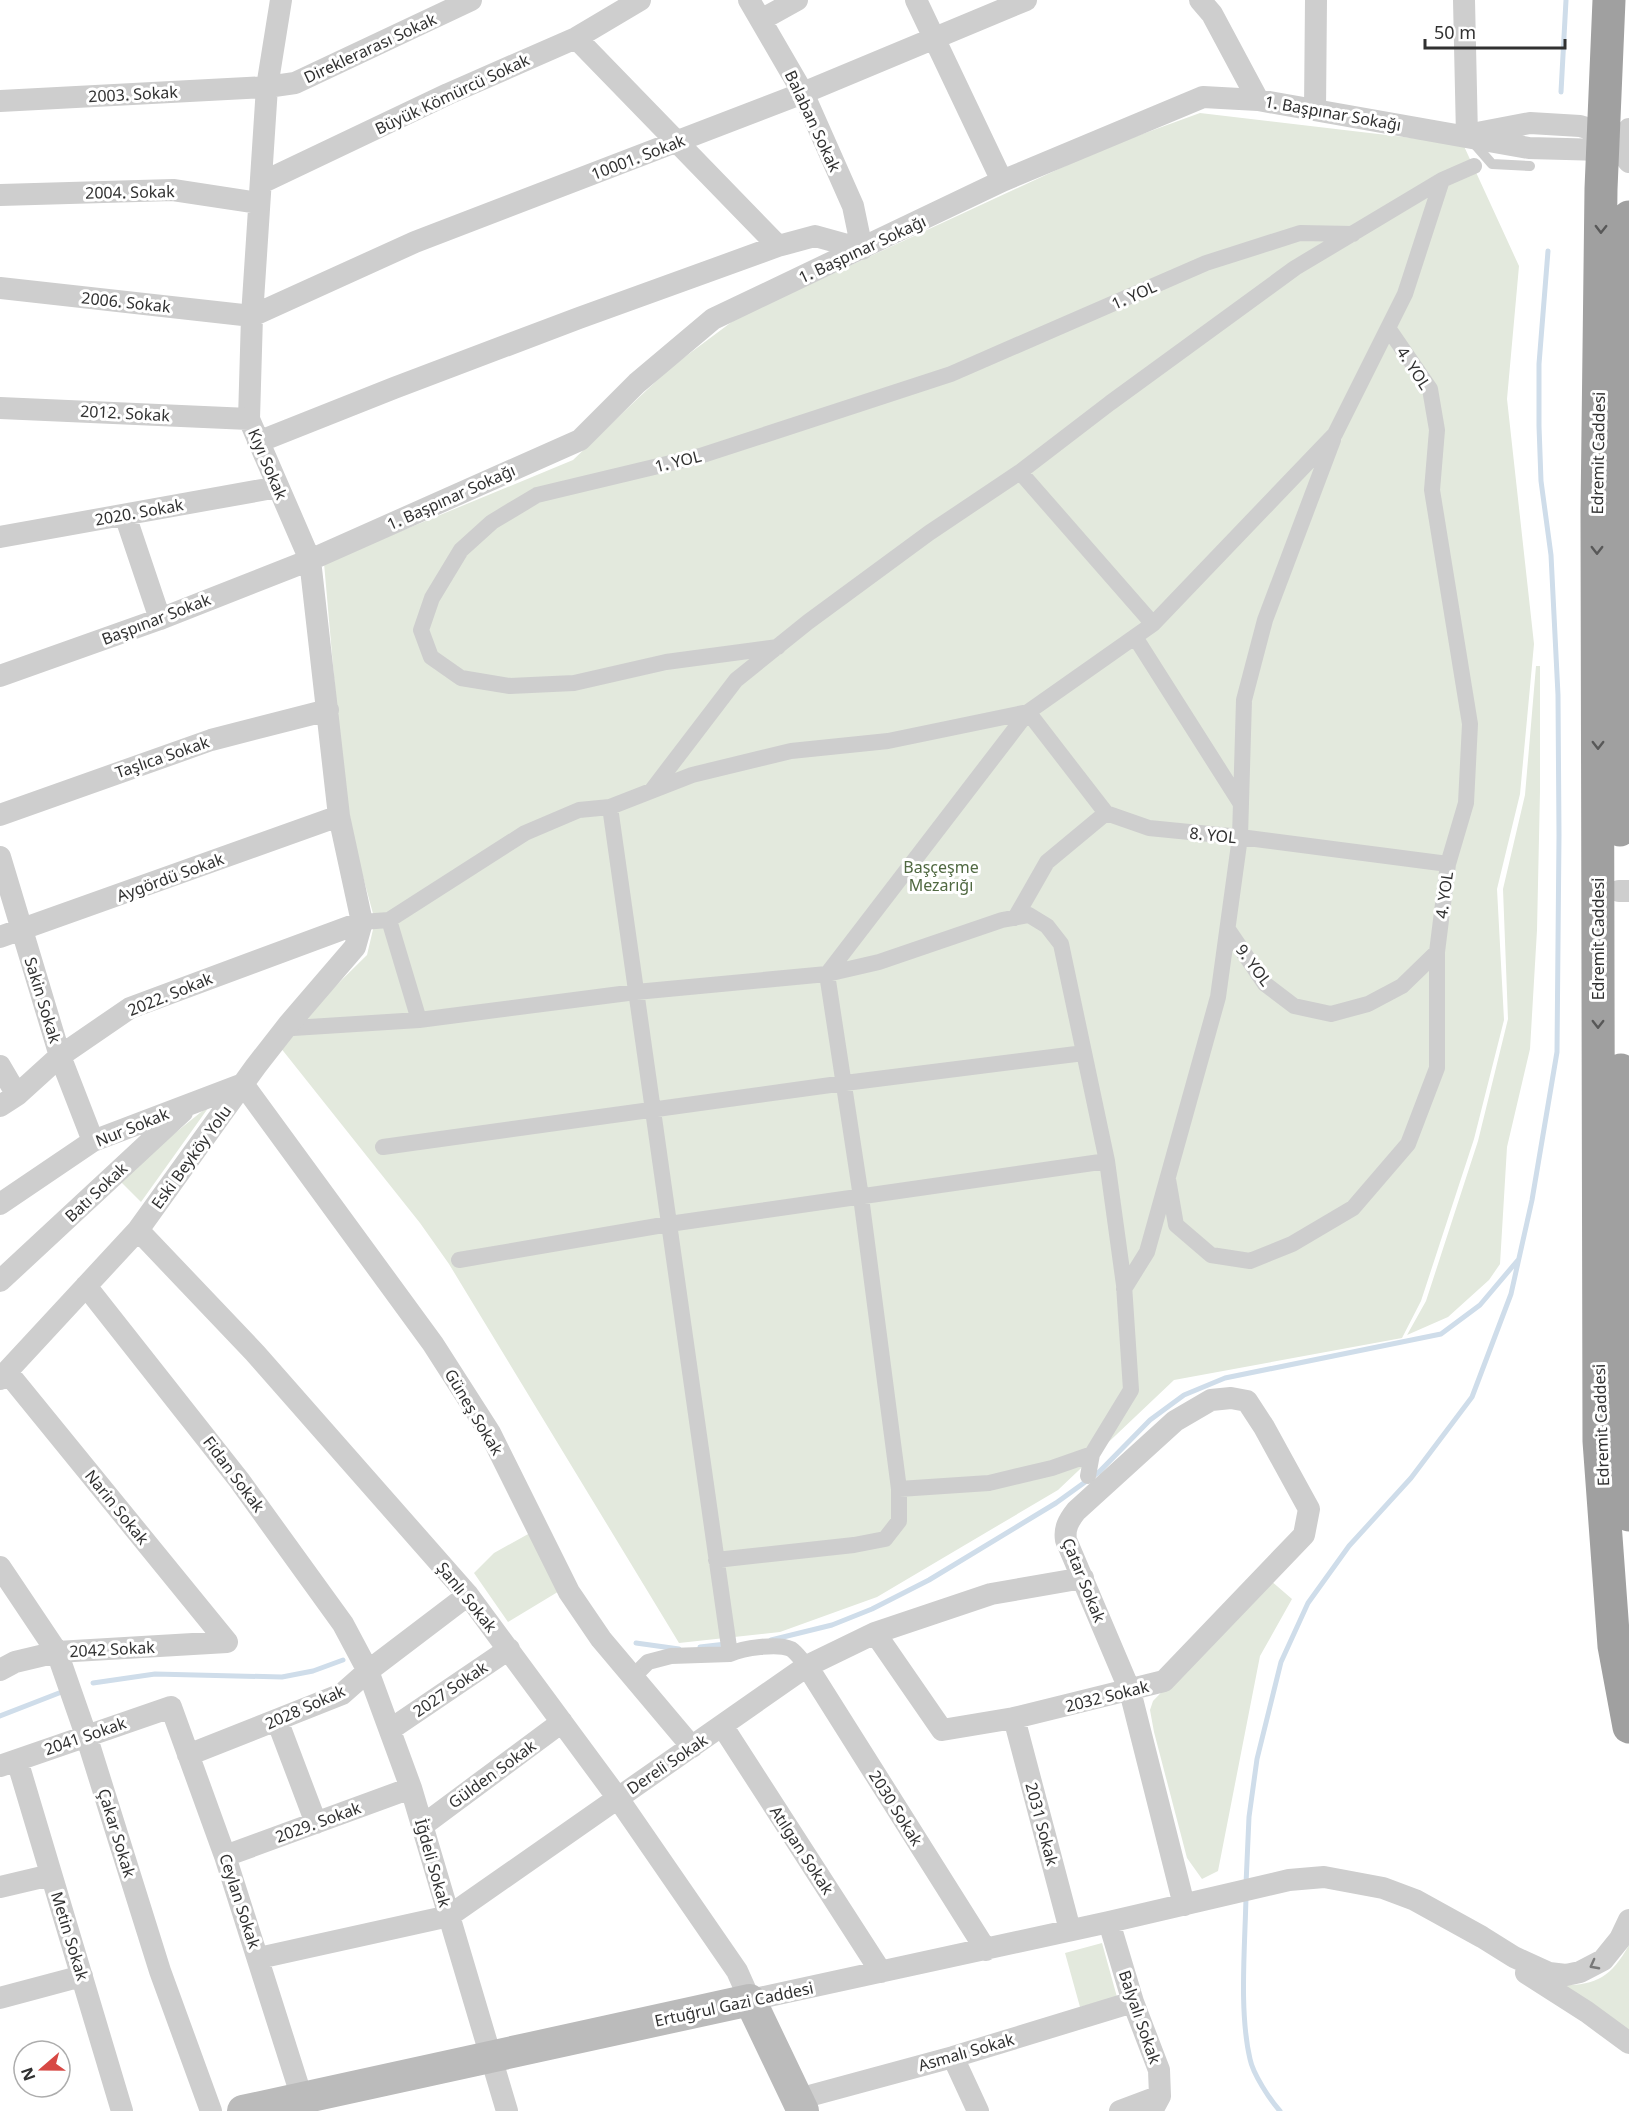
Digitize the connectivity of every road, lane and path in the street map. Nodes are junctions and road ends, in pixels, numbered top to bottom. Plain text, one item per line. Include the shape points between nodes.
1 (281, 0) edge
2 (471, 0) edge
3 (640, 0) edge
4 (749, 0) edge
5 (797, 0) edge
6 (916, 0) edge
7 (1026, 0) edge
8 (1200, 0) edge
9 (1316, 0) edge
10 (1464, 0) edge
11 (1609, 0) edge
12 (761, 20) junction
13 (576, 38) junction
14 (934, 38) junction
15 (267, 87) junction
16 (803, 93) junction
17 (1258, 100) junction
18 (0, 101) edge
19 (1315, 110) junction
20 (1467, 135) junction
21 (1606, 141) edge
22 (678, 142) junction
23 (1474, 166) dead end
24 (1442, 180) junction
25 (1002, 182) junction
26 (260, 193) junction
27 (0, 195) edge
28 (1629, 217) edge
29 (1353, 234) junction
30 (778, 246) junction
31 (862, 249) junction
32 (0, 288) edge
33 (252, 316) junction
34 (1388, 328) junction
35 (0, 408) edge
36 (249, 419) junction
37 (1335, 434) junction
38 (258, 442) junction
39 (1020, 472) junction
40 (278, 487) junction
41 (125, 515) junction
42 (1626, 525) edge
43 (0, 537) edge
44 (310, 560) junction
45 (160, 619) junction
46 (1153, 624) junction
47 (1135, 637) junction
48 (778, 646) junction
49 (0, 676) edge
50 (328, 710) junction
51 (1028, 712) junction
52 (651, 791) junction
53 (1241, 804) junction
54 (610, 807) junction
55 (1106, 813) junction
56 (0, 815) edge
57 (339, 816) junction
58 (1240, 837) junction
59 (0, 857) edge
60 (1448, 864) junction
61 (1624, 891) edge
62 (1015, 918) junction
63 (389, 920) junction
64 (362, 922) junction
65 (22, 930) junction
66 (1229, 931) junction
67 (0, 937) edge
68 (1437, 951) junction
69 (827, 974) junction
70 (636, 992) junction
71 (419, 1020) junction
72 (293, 1028) dead end
73 (1084, 1053) junction
74 (60, 1056) junction
75 (0, 1066) edge
76 (845, 1083) junction
77 (243, 1084) junction
78 (8, 1100) edge
79 (192, 1103) junction
80 (652, 1110) junction
81 (93, 1141) junction
82 (383, 1147) dead end
83 (1107, 1161) junction
84 (1168, 1179) junction
85 (861, 1197) junction
86 (0, 1204) edge
87 (669, 1224) junction
88 (138, 1230) junction
89 (459, 1260) dead end
90 (0, 1281) edge
91 (86, 1286) junction
92 (1124, 1289) junction
93 (3, 1376) edge
94 (1092, 1454) junction
95 (1088, 1476) dead end
96 (899, 1489) junction
97 (1309, 1509) joint
98 (1629, 1515) edge
99 (716, 1560) junction
100 (0, 1567) edge
101 (1083, 1578) junction
102 (468, 1595) junction
103 (875, 1633) junction
104 (227, 1642) joint
105 (728, 1647) junction
106 (509, 1648) junction
107 (57, 1652) junction
108 (807, 1666) junction
109 (0, 1670) edge
110 (368, 1671) junction
111 (633, 1677) junction
112 (1130, 1691) junction
113 (171, 1707) joint
114 (1014, 1718) junction
115 (277, 1720) junction
116 (562, 1722) junction
117 (723, 1727) junction
118 (1629, 1727) edge
119 (390, 1729) junction
120 (86, 1735) junction
121 (692, 1747) junction
122 (188, 1755) junction
123 (9, 1763) edge
124 (411, 1788) junction
125 (617, 1797) junction
126 (316, 1823) junction
127 (422, 1826) junction
128 (225, 1856) junction
129 (51, 1875) junction
130 (0, 1887) edge
131 (1184, 1905) junction
132 (449, 1916) junction
133 (1629, 1920) edge
134 (1109, 1922) junction
135 (1462, 1927) junction
136 (1070, 1930) junction
137 (986, 1950) junction
138 (259, 1958) junction
139 (881, 1972) junction
140 (82, 1976) junction
141 (0, 1998) edge
142 (750, 2000) junction
143 (1134, 2002) junction
144 (1629, 2043) edge
145 (490, 2057) junction
146 (953, 2057) junction
147 (302, 2098) junction
148 (1156, 2103) edge
149 (800, 2105) edge
150 (122, 2111) edge
151 (211, 2111) edge
152 (243, 2111) edge
153 (507, 2111) edge
154 (978, 2111) edge
155 (1120, 2111) edge

1 - 15 street, Kıyı Sokak
2 - 15 street, Direklerarası Sokak via 295,83
3 - 13 street, Büyük Kömürcü Sokak
4 - 12 street, Balaban Sokak
5 - 12 street
6 - 14 street
7 - 14 street, 10001. Sokak
8 - 17 street via 1212,14
9 - 19 street
10 - 20 street
11 - 21 highway via 1607,86 1594,115
12 - 16 street, Balaban Sokak
13 - 22 street
13 - 26 street, Büyük Kömürcü Sokak via 438,99
14 - 16 street, 10001. Sokak
14 - 25 street
15 - 18 street, 2003. Sokak
15 - 26 street, Kıyı Sokak
16 - 22 street, 10001. Sokak
16 - 31 street, Balaban Sokak via 853,206
17 - 19 street, 1. Başpınar Sokağı
17 - 25 street, 1. Başpınar Sokağı via 1203,97
19 - 20 street, 1. Başpınar Sokağı
20 - 21 street via 1530,123
20 - 21 street, 1. Başpınar Sokağı via 1530,157
21 -> 118 highway, Edremit Caddesi via 1601,189 1597,512 1599,1441 1614,1646
22 - 30 street
22 - 33 street, 10001. Sokak via 415,242
23 - 24 street
24 - 29 street
24 - 34 street via 1406,294
25 - 31 street, 1. Başpınar Sokağı
26 - 27 street, 2004. Sokak via 174,190
26 - 33 street, Kıyı Sokak
28 - 42 highway, Edremit Caddesi
29 - 39 street via 1294,268
29 - 48 street, 1. YOL via 1290,236 1206,263 951,375 700,456 537,495 492,522 461,550 432,598 421,630 431,657 461,678 510,686 574,683 666,662
30 - 31 street via 815,236
30 - 38 street via 535,334
31 - 44 street, 1. Başpınar Sokağı via 713,319 637,383 579,440
32 - 33 street, 2006. Sokak
33 - 36 street, Kıyı Sokak
34 - 37 street
34 - 60 street, 4. YOL via 1430,389 1437,430 1432,490 1470,724 1466,803
35 - 36 street, 2012. Sokak
36 - 38 street, Kıyı Sokak
37 - 46 street
37 - 53 street via 1265,620 1244,700
38 - 40 street, Kıyı Sokak
39 - 46 street
39 - 48 street via 929,533
40 - 41 street, 2020. Sokak
40 - 44 street, Kıyı Sokak
41 - 43 street, 2020. Sokak
41 - 45 street
42 - 61 highway, Edremit Caddesi
44 - 45 street, Başpınar Sokak
44 - 50 street, Kıyı Sokak
45 - 49 street, Başpınar Sokak
46 - 47 street
47 - 51 street
47 - 53 street
48 - 52 street via 736,680
50 - 56 street, Taşlıca Sokak via 212,740
50 - 57 street, Kıyı Sokak
51 - 52 street via 888,741 791,751 692,775
51 - 55 street
51 - 69 street
52 - 54 street
53 - 58 street
54 - 63 street via 579,810 525,833
54 - 70 street
55 - 58 street, 8. YOL via 1149,828
55 - 62 street via 1047,862
57 - 64 street, Kıyı Sokak
57 - 65 street, Aygördü Sokak
58 - 60 street, 8. YOL
58 - 66 street
59 - 65 street, Sakin Sokak
60 - 68 street, 4. YOL
61 - 98 highway, Edremit Caddesi via 1624,1401
62 - 69 street via 879,962
62 - 73 street via 1029,915 1047,926 1061,944
63 - 64 street
63 - 71 street
64 - 74 street, 2022. Sokak via 129,1008
64 - 77 street, Eski Beyköy Yolu via 355,948
65 - 67 street, Aygördü Sokak
65 - 74 street, Sakin Sokak
66 - 68 street, 9. YOL via 1265,984 1294,1005 1331,1014 1368,1004 1402,986
66 - 84 street via 1218,996
68 - 84 street, 4. YOL via 1437,1068 1408,1144 1353,1208 1292,1244 1250,1261 1211,1255 1176,1225
69 - 70 street
69 - 76 street
70 - 71 street
70 - 80 street
71 - 72 street
73 - 76 street
73 - 83 street
74 - 78 street, 2022. Sokak
74 - 81 street, Sakin Sokak
75 - 78 street
76 - 80 street
76 - 85 street
77 - 79 street, Nur Sokak
77 - 88 street, Eski Beyköy Yolu
77 - 111 street, Güneş Sokak via 433,1344 490,1433 569,1592
79 - 81 street, Nur Sokak
79 - 90 street, Batı Sokak
80 - 82 street
80 - 87 street
81 - 86 street, Nur Sokak
83 - 85 street
83 - 92 street
84 - 92 street via 1147,1252
85 - 87 street
85 - 96 street
87 - 89 street
87 - 99 street
88 - 91 street, Eski Beyköy Yolu
88 - 102 street, Şanlı Sokak via 255,1353
91 - 93 street, Eski Beyköy Yolu
91 - 110 street, Fidan Sokak via 246,1490 344,1624
92 - 94 street via 1131,1390
93 - 104 street, Narin Sokak
94 - 95 street
94 - 96 street via 989,1483
96 - 99 street via 899,1521 885,1539
97 - 101 street, Çatar Sokak via 1247,1401 1211,1400 1175,1421 1076,1510 1064,1533
97 - 112 street, 2032 Sokak via 1305,1535 1164,1681
99 - 105 street
100 - 107 street, Çakar Sokak
101 - 103 street, Dereli Sokak via 991,1594
101 - 112 street, Çatar Sokak
102 - 106 street, Şanlı Sokak
102 - 110 street, 2028 Sokak
103 - 108 street, Dereli Sokak
103 - 114 street, 2032 Sokak via 942,1730
104 - 107 street, 2042 Sokak
105 - 108 street via 738,1650 778,1646 792,1650
105 - 111 street via 648,1662
106 - 116 street, Şanlı Sokak
106 - 119 street, 2027 Sokak
107 - 109 street, 2042 Sokak via 15,1662
107 - 120 street, Çakar Sokak
108 - 117 street, Dereli Sokak
108 - 137 street, 2030 Sokak
110 - 115 street, 2028 Sokak via 342,1694
110 - 119 street, İğdeli Sokak
111 - 121 street, Güneş Sokak
112 - 114 street, 2032 Sokak
112 - 131 street, Çatar Sokak
113 - 120 street, 2041 Sokak
113 - 122 street, Ceylan Sokak
114 - 136 street, 2031 Sokak
115 - 122 street, 2028 Sokak
115 - 126 street
116 - 125 street, Şanlı Sokak
116 - 127 street, Gülden Sokak
117 - 121 street, Dereli Sokak
117 - 139 street, Atılgan Sokak
119 - 124 street, İğdeli Sokak
120 - 123 street, 2041 Sokak
120 - 151 street, Çakar Sokak via 160,1971
121 - 125 street, Dereli Sokak
122 - 128 street, Ceylan Sokak
123 - 129 street, Metin Sokak
124 - 126 street, 2029. Sokak
124 - 127 street, İğdeli Sokak
125 - 132 street, Dereli Sokak
125 - 142 street, Şanlı Sokak via 737,1971
126 - 128 street, 2029. Sokak
127 - 132 street, İğdeli Sokak
128 - 138 street, Ceylan Sokak
129 - 130 street
129 - 140 street, Metin Sokak
131 - 134 street, Ertuğrul Gazi Caddesi
131 - 135 street, Ertuğrul Gazi Caddesi via 1289,1880 1324,1877 1383,1888 1415,1900
132 - 138 street, Dereli Sokak
132 - 145 street, İğdeli Sokak
133 -> 135 street via 1603,1960 1566,1975 1540,1969
134 - 136 street, Ertuğrul Gazi Caddesi
134 - 143 street, Balyalı Sokak
135 - 144 street via 1476,1941
136 - 137 street, Ertuğrul Gazi Caddesi
137 - 139 street, Ertuğrul Gazi Caddesi
138 - 147 street, Ceylan Sokak
139 - 142 street, Ertuğrul Gazi Caddesi
140 - 141 street
140 - 150 street, Metin Sokak
142 - 145 main road, Ertuğrul Gazi Caddesi
142 - 149 main road
143 - 146 street, Asmalı Sokak
143 - 148 street, Balyalı Sokak via 1159,2070
145 - 147 main road, Ertuğrul Gazi Caddesi
145 - 153 street, İğdeli Sokak
146 - 149 street, Asmalı Sokak
146 - 154 street
147 - 152 main road, Ertuğrul Gazi Caddesi
148 - 155 street

